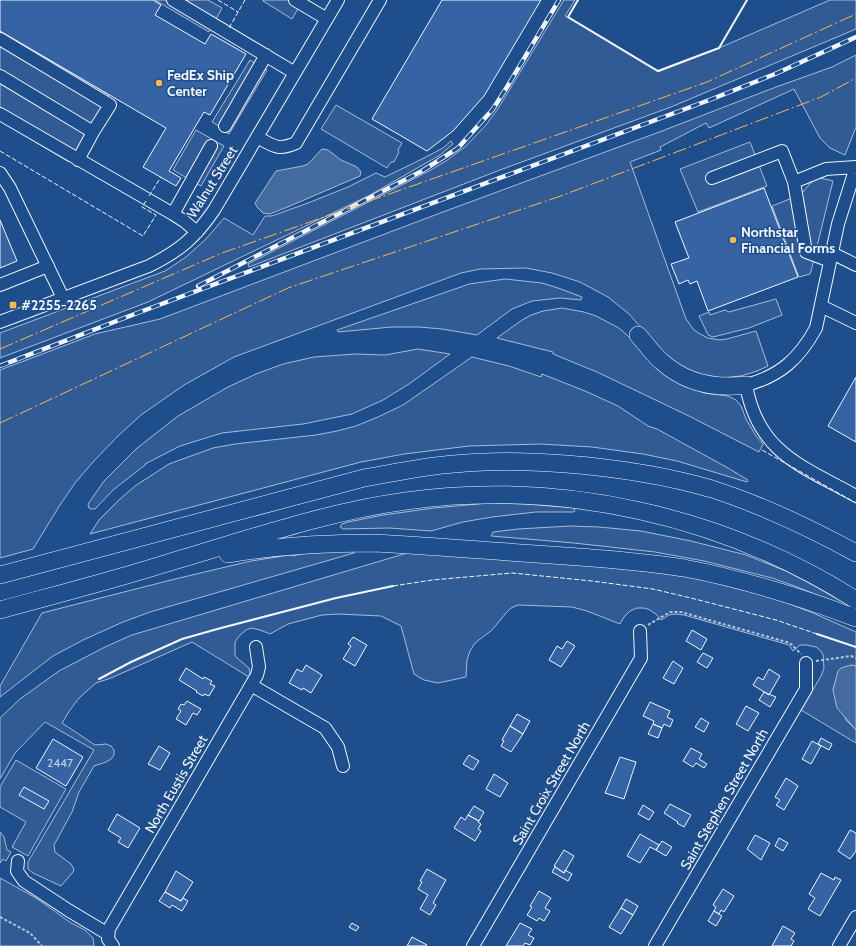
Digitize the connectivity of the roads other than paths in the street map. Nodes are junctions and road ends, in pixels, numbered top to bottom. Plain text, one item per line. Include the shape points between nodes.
1 (174, 0) edge
2 (294, 0) edge
3 (338, 0) edge
4 (380, 0) edge
5 (327, 18) junction
6 (0, 39) edge
7 (266, 55) junction
8 (295, 73) junction
9 (0, 76) edge
10 (0, 114) edge
11 (225, 126) dead end
12 (94, 132) junction
13 (257, 137) junction
14 (211, 146) dead end
15 (78, 160) junction
16 (856, 167) edge
17 (0, 173) edge
18 (712, 178) dead end
19 (794, 182) junction
20 (173, 214) junction
21 (197, 232) junction
22 (831, 257) junction
23 (856, 265) edge
24 (48, 266) junction
25 (0, 285) edge
26 (63, 298) junction
27 (821, 306) junction
28 (0, 322) edge
29 (856, 324) edge
30 (638, 335) dead end
31 (746, 385) junction
32 (856, 496) edge
33 (856, 553) edge
34 (163, 565) junction
35 (3, 574) edge
36 (856, 600) edge
37 (0, 610) edge
38 (856, 618) edge
39 (640, 631) road end
40 (256, 647) dead end
41 (806, 663) road end
42 (251, 685) junction
43 (343, 766) dead end
44 (18, 861) dead end
45 (856, 917) edge
46 (108, 934) junction
47 (842, 941) edge
48 (856, 942) edge
49 (112, 946) edge
50 (473, 946) edge
51 (655, 946) edge

1 - 7 street
2 - 5 street
3 - 5 street, Walnut Street
4 - 13 street via 296,143 276,147
5 - 8 street, Walnut Street
6 - 12 street via 110,105
7 - 8 street
7 - 11 street
8 - 13 street, Walnut Street
9 - 12 street
10 - 15 street
12 - 15 street
13 - 21 street, Walnut Street via 214,210
14 - 20 street
15 - 20 street
16 - 19 street via 826,169
16 - 22 street via 838,224
17 - 24 street via 10,188
18 - 19 street via 782,151
19 - 22 street via 806,252
20 - 21 street
21 - 26 street, Walnut Street via 187,243 149,266
22 - 23 street
22 - 27 street
24 - 25 street
24 - 26 street
26 - 28 street, Walnut Street
27 - 29 street
27 - 31 street via 816,328 800,354 775,374
30 - 31 highway via 672,371 686,378 716,387
31 - 32 street via 753,415 770,442 794,461
33 - 35 highway via 805,526 757,506 679,480 603,467 502,461 455,463 364,478
34 - 36 highway via 269,532 374,506 453,496 533,495 579,499 624,507 702,527 780,559
34 - 37 highway
34 - 38 highway via 249,550 373,542 639,562 684,568 773,589
39 - 50 street, Saint Croix Street North via 641,658
40 - 42 street, North Eustis Street via 259,667
41 - 51 street, Saint Stephen Street North via 806,689
42 - 43 street via 325,728 338,747
42 - 46 street, North Eustis Street
44 - 46 street via 17,872 24,881
45 - 47 street
46 - 49 street
47 - 48 street

